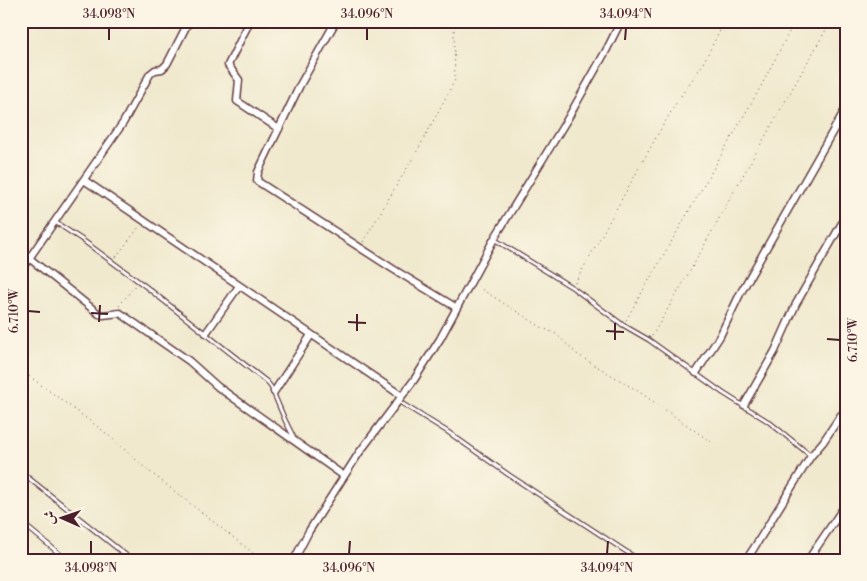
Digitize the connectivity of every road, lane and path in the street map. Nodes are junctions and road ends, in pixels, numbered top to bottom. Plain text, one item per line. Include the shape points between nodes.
1 (189, 21) edge
2 (250, 21) edge
3 (336, 21) edge
4 (456, 21) edge
5 (621, 21) edge
6 (724, 21) edge
7 (795, 21) edge
8 (831, 21) edge
9 (846, 108) edge
10 (279, 129) junction
11 (84, 180) junction
12 (846, 216) edge
13 (144, 220) junction
14 (55, 222) junction
15 (494, 239) junction
16 (360, 247) junction
17 (29, 258) junction
18 (112, 262) junction
19 (21, 270) edge
20 (139, 281) junction
21 (471, 282) junction
22 (239, 286) junction
23 (573, 288) junction
24 (457, 308) junction
25 (112, 314) junction
26 (623, 325) junction
27 (206, 333) junction
28 (312, 335) junction
29 (649, 340) junction
30 (21, 370) edge
31 (696, 373) junction
32 (274, 392) junction
33 (400, 398) junction
34 (744, 405) junction
35 (846, 411) edge
36 (297, 442) junction
37 (711, 442) dead end
38 (811, 456) junction
39 (21, 472) edge
40 (344, 476) junction
41 (846, 504) edge
42 (21, 522) edge
43 (67, 560) edge
44 (132, 560) edge
45 (262, 560) edge
46 (294, 560) edge
47 (639, 560) edge
48 (746, 560) edge
49 (808, 560) edge

1 - 11 street via 167,64 150,74 124,123
2 - 10 street via 228,65 239,80 237,101
3 - 10 street
4 - 16 path via 455,80
5 - 15 street via 568,118
6 - 23 path via 701,67 658,134
7 - 26 path via 760,88
8 - 29 path
9 - 31 street via 734,305 720,336
10 - 16 street via 258,172 257,181
11 - 13 street
11 - 14 street
12 - 34 street
13 - 18 path
13 - 22 street
14 - 17 street
14 - 18 lane
15 - 21 street
15 - 23 lane
16 - 24 street
17 - 19 street
17 - 25 street via 99,314
18 - 20 lane
20 - 25 path
20 - 27 lane
21 - 24 street
21 - 37 path via 541,328 556,334 578,355 638,391
22 - 27 street
22 - 28 street
23 - 26 lane
24 - 33 street
25 - 36 street via 120,313
26 - 29 lane
27 - 32 lane via 267,382
28 - 32 street
28 - 33 street
29 - 31 lane
30 - 45 path via 106,433 145,468
31 - 34 lane
32 - 36 lane
33 - 40 street
33 - 47 lane via 509,475
34 - 38 lane
35 - 38 street
36 - 40 street
38 - 48 street
39 - 44 lane
40 - 46 street
41 - 49 street
42 - 43 lane

